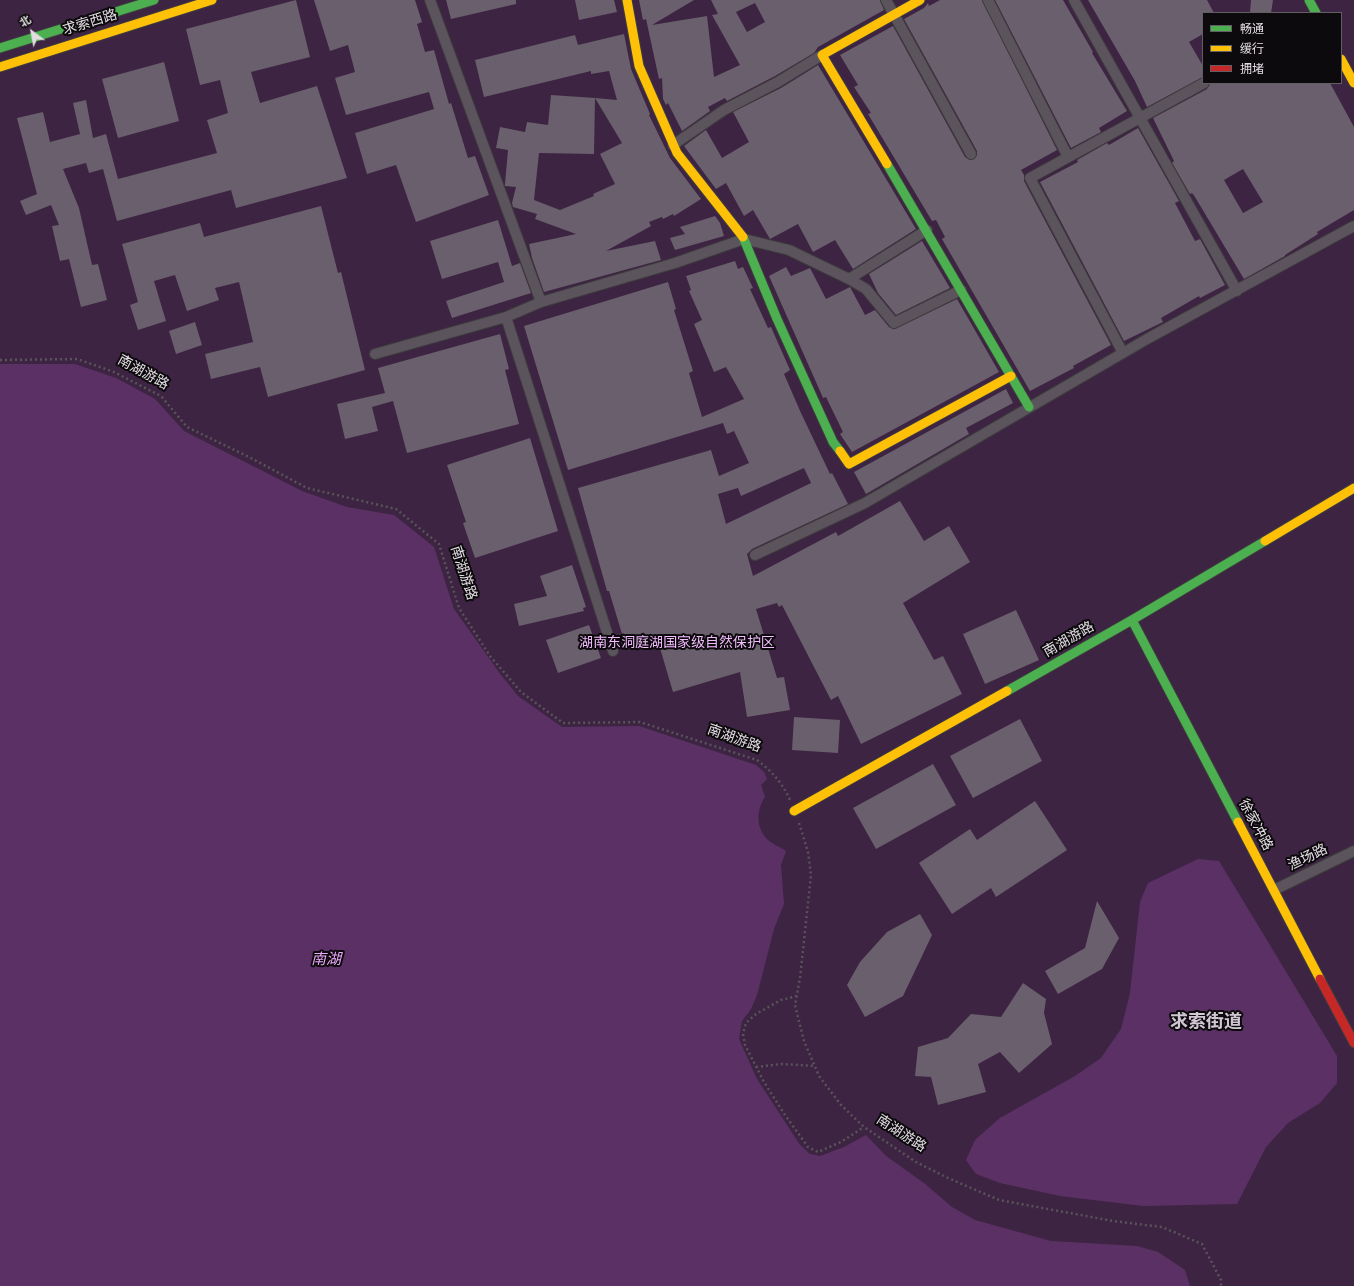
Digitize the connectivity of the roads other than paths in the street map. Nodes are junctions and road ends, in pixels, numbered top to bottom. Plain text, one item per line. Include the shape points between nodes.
1 (154, 0) edge
2 (212, 0) edge
3 (430, 0) edge
4 (627, 0) edge
5 (886, 0) edge
6 (920, 0) edge
7 (988, 0) edge
8 (1074, 0) edge
9 (1309, 0) edge
10 (200, 2) edge
11 (187, 4) edge
12 (1315, 12) edge
13 (894, 14) junction
14 (0, 48) edge
15 (822, 55) junction
16 (1342, 61) edge
17 (0, 66) edge
18 (1354, 83) edge
19 (1202, 84) edge
20 (1139, 117) junction
21 (673, 145) junction
22 (971, 154) dead end
23 (1068, 157) junction
24 (1354, 226) edge
25 (927, 230) junction
26 (744, 239) junction
27 (849, 279) junction
28 (961, 290) junction
29 (1237, 291) junction
30 (541, 302) junction
31 (506, 317) junction
32 (1123, 353) junction
33 (376, 354) dead end
34 (1011, 376) junction
35 (1029, 407) junction
36 (1354, 488) edge
37 (755, 555) dead end
38 (1132, 620) junction
39 (613, 651) dead end
40 (794, 812) road end
41 (1354, 851) edge
42 (1274, 890) junction
43 (1354, 1044) edge

1 - 14 street, 求索西路
2 - 10 street, 求索西路
3 - 30 street
4 - 21 street via 639,66
5 - 13 street
6 - 13 street
7 - 23 street
8 - 20 street
9 - 12 street
10 - 11 street, 求索西路
11 - 17 street, 求索西路
13 - 15 street
13 - 22 street
15 - 21 street via 778,82 724,110
15 - 25 street
16 - 18 street
19 - 20 street
20 - 23 street
20 - 29 street
21 - 26 street
23 - 32 street via 1030,178
24 - 29 street
25 - 27 street
25 - 28 street
26 - 27 street via 789,250
26 - 30 street via 675,263
26 - 34 street via 833,442 849,464
27 - 28 street via 866,289 894,323
28 - 34 street
29 - 32 street
30 - 31 street
31 - 33 street
31 - 39 street
32 - 35 street
34 - 35 street
35 - 37 street via 865,503
36 - 38 street, 南湖游路
38 - 40 street, 南湖游路
38 - 42 street, 徐家冲路
41 - 42 street, 渔场路
42 - 43 street, 徐家冲路

